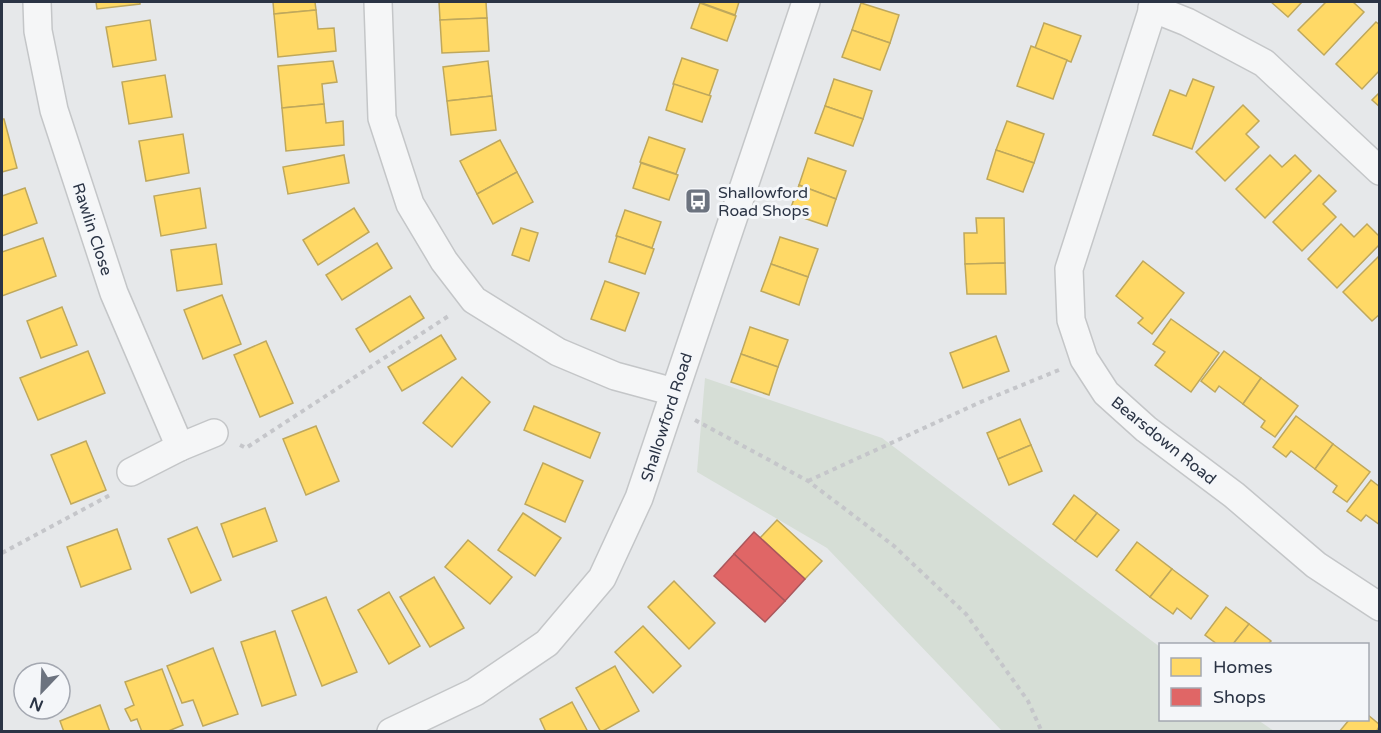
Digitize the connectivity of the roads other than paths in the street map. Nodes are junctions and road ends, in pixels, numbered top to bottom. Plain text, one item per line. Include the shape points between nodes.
1 (37, 2) edge
2 (378, 2) edge
3 (806, 2) edge
4 (1154, 5) edge
5 (1380, 171) edge
6 (672, 399) junction
7 (214, 433) road end
8 (180, 447) junction
9 (130, 472) road end
10 (1380, 607) edge
11 (391, 732) edge

1 - 8 street, Rawlin Close via 38,31 54,110 114,293
2 - 6 street via 382,118 411,204 444,261 474,300 558,352
3 - 6 street, Shallowford Road
4 - 5 street via 1264,63
4 - 10 street, Bearsdown Road via 1070,270 1071,320 1084,359 1106,393 1146,429 1234,495 1316,565
6 - 11 street, Shallowford Road via 639,498 602,578 547,644 475,692
7 - 8 street
8 - 9 street

